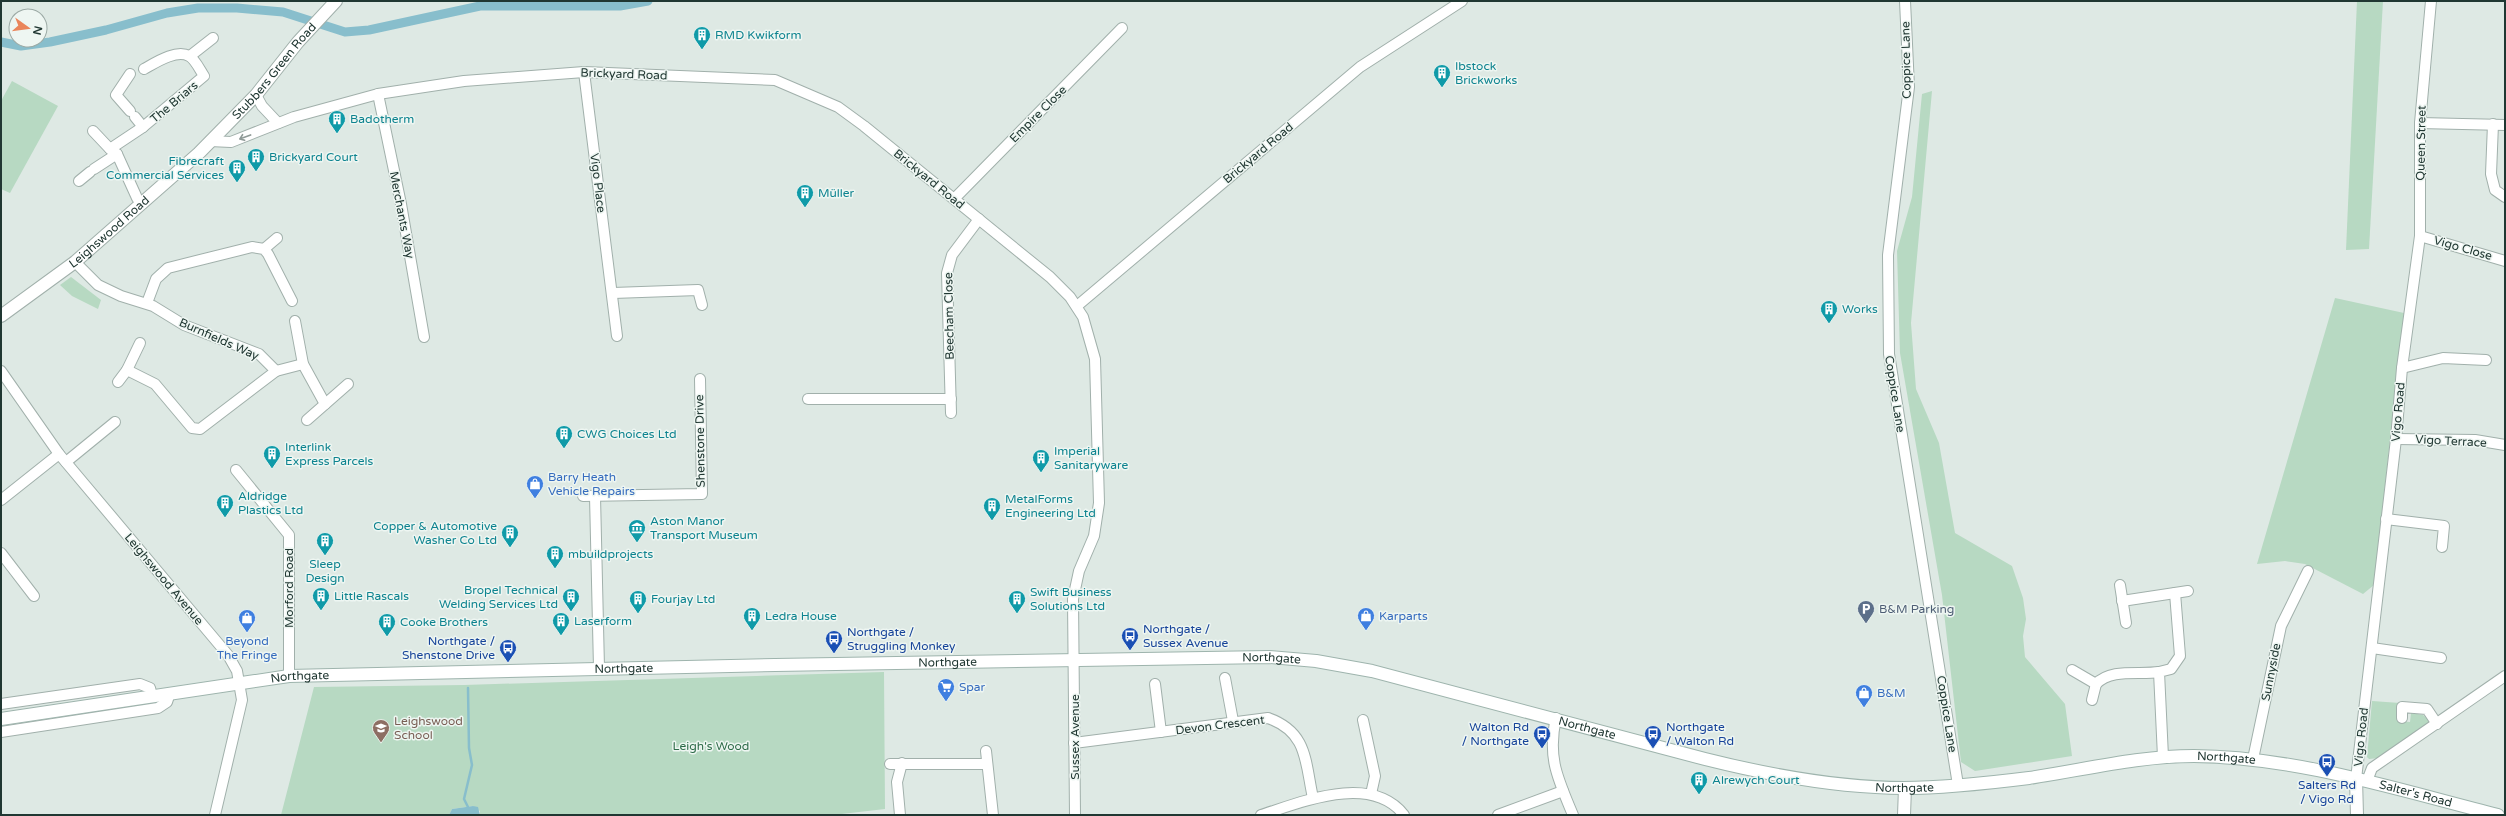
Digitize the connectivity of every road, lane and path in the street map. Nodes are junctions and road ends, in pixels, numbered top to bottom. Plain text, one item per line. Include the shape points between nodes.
1 (1462, 1) edge
2 (1905, 1) edge
3 (2431, 1) edge
4 (334, 4) edge
5 (1122, 28) dead end
6 (213, 38) dead end
7 (190, 56) junction
8 (144, 69) dead end
9 (584, 72) junction
10 (130, 74) dead end
11 (378, 94) junction
12 (256, 95) junction
13 (278, 123) junction
14 (2420, 123) junction
15 (2493, 124) junction
16 (2505, 125) edge
17 (143, 127) junction
18 (93, 131) dead end
19 (210, 140) junction
20 (114, 152) junction
21 (79, 181) dead end
22 (2505, 197) edge
23 (954, 199) junction
24 (142, 204) junction
25 (979, 219) junction
26 (2420, 236) junction
27 (277, 238) dead end
28 (264, 249) junction
29 (2505, 261) edge
30 (75, 262) junction
31 (2413, 285) joint
32 (613, 293) junction
33 (292, 301) dead end
34 (147, 303) junction
35 (702, 305) dead end
36 (1077, 306) junction
37 (1, 316) edge
38 (295, 321) dead end
39 (617, 336) dead end
40 (424, 337) dead end
41 (140, 344) dead end
42 (2486, 360) dead end
43 (303, 364) junction
44 (2402, 368) junction
45 (127, 370) junction
46 (1, 371) edge
47 (276, 371) junction
48 (700, 380) dead end
49 (118, 382) dead end
50 (348, 384) dead end
51 (808, 399) dead end
52 (951, 399) junction
53 (325, 404) junction
54 (951, 412) dead end
55 (307, 420) dead end
56 (115, 422) dead end
57 (2396, 439) junction
58 (2505, 444) edge
59 (59, 454) junction
60 (66, 462) junction
61 (236, 470) dead end
62 (583, 496) dead end
63 (595, 496) junction
64 (1, 500) edge
65 (2386, 519) junction
66 (2442, 546) dead end
67 (1, 553) edge
68 (2308, 571) dead end
69 (2120, 584) dead end
70 (2188, 591) dead end
71 (2175, 593) junction
72 (34, 596) dead end
73 (2122, 601) junction
74 (2126, 623) dead end
75 (2372, 648) junction
76 (2441, 658) dead end
77 (1074, 659) junction
78 (599, 668) junction
79 (2072, 670) dead end
80 (2159, 672) junction
81 (290, 676) junction
82 (2505, 676) edge
83 (1225, 678) dead end
84 (239, 683) junction
85 (1155, 684) dead end
86 (2096, 684) junction
87 (170, 693) junction
88 (152, 696) junction
89 (2092, 700) dead end
90 (1, 704) edge
91 (1556, 718) junction
92 (2402, 718) dead end
93 (1, 719) edge
94 (1363, 720) dead end
95 (1233, 721) junction
96 (2437, 724) junction
97 (1, 732) edge
98 (1161, 732) junction
99 (1074, 743) junction
100 (986, 752) dead end
101 (2163, 757) junction
102 (2253, 759) junction
103 (902, 763) junction
104 (890, 764) dead end
105 (986, 764) junction
106 (2362, 780) junction
107 (1958, 785) junction
108 (1904, 788) junction
109 (1563, 791) junction
110 (1371, 794) junction
111 (1313, 798) junction
112 (215, 815) edge
113 (900, 815) edge
114 (989, 815) edge
115 (993, 815) edge
116 (1075, 815) edge
117 (1261, 815) edge
118 (1404, 815) edge
119 (1498, 815) edge
120 (1573, 815) edge
121 (1904, 815) edge
122 (2357, 815) edge
123 (2498, 815) edge

1 - 36 street, Brickyard Road via 1360,67
2 - 107 street, Coppice Lane via 1909,87 1888,255 1889,354
3 - 14 street, Queen Street
4 - 12 main road, Stubbers Green Road via 298,42
5 - 23 street, Empire Close
6 - 7 street
7 - 8 street via 172,55
7 - 17 street, The Briars via 204,76
9 - 11 street, Brickyard Road via 464,80
9 - 23 street, Brickyard Road via 775,80 838,107
9 - 32 street, Vigo Place
10 - 17 street, The Briars via 116,95
11 - 13 street, Brickyard Road
11 - 40 street, Merchants Way
12 - 13 street via 262,106
12 - 19 main road, Stubbers Green Road
13 -> 19 street, Brickyard Road via 231,142
14 - 15 street
14 - 26 street, Queen Street
15 - 16 street
15 - 22 street via 2491,174 2495,190
17 - 20 street, The Briars
18 - 20 street
19 - 24 main road, Leighswood Road
20 - 21 street, The Briars
20 - 24 street
23 - 25 street, Brickyard Road
24 - 30 main road, Leighswood Road
25 - 36 street, Brickyard Road via 1050,277
25 - 52 street, Beecham Close via 952,255 947,273
26 - 29 street, Vigo Close
26 - 31 street, Queen Street
27 - 28 street
28 - 33 street
28 - 34 street via 252,248 168,268 156,279
30 - 34 street, Burnfields Way via 98,285 121,296
30 - 37 main road, Leighswood Road
31 - 44 street, Vigo Road
32 - 35 street via 698,290
32 - 39 street, Vigo Place
34 - 47 street, Burnfields Way via 184,325 259,354
36 - 77 street, Sussex Avenue via 1089,330 1095,359 1099,503 1094,536 1079,571 1073,594
38 - 43 street
41 - 45 street
42 - 44 street via 2443,358
43 - 47 street
43 - 53 street
44 - 57 street, Vigo Road
45 - 47 street via 155,384 196,430
45 - 49 street
46 - 59 street, Leighswood Avenue
48 - 63 street, Shenstone Drive via 702,494
50 - 53 street
51 - 52 street
52 - 54 street, Beecham Close
53 - 55 street
56 - 60 street
57 - 58 street, Vigo Terrace via 2475,440
57 - 65 street, Vigo Road
59 - 60 street, Leighswood Avenue
59 - 64 street
60 - 84 street, Leighswood Avenue via 228,656 237,670
61 - 81 street, Morford Road via 255,487 289,535
62 - 63 street, Shenstone Drive
63 - 78 street
65 - 66 street via 2444,526
65 - 75 street, Vigo Road
67 - 72 street
68 - 102 street, Sunnyside via 2304,589 2281,626
69 - 73 street
70 - 71 street
71 - 73 street
71 - 80 street via 2180,656 2171,669
73 - 74 street
75 - 76 street
75 - 106 street, Vigo Road
77 - 78 main road, Northgate
77 - 91 main road, Northgate via 1246,656 1316,661 1380,673
77 - 99 street, Sussex Avenue
78 - 81 main road, Northgate
79 - 86 street
80 - 86 street via 2112,674
80 - 101 street
81 - 84 main road, Northgate
82 - 96 street
83 - 95 street
84 - 87 main road, Northgate
84 - 112 street, Leighswood Avenue via 242,700
85 - 98 street
86 - 89 street
87 - 88 main road, Northgate
87 - 97 street via 167,702 158,708
88 - 90 street via 150,688 140,684
88 - 93 main road, Northgate
91 - 108 main road, Northgate via 1758,771 1818,781
91 - 109 street via 1553,732 1553,762
92 - 96 street via 2402,707 2427,709
94 - 110 street via 1375,776
95 - 98 street, Devon Crescent
95 - 111 street, Devon Crescent via 1268,718 1287,726 1301,743
96 - 106 street via 2372,768
98 - 99 street, Devon Crescent
99 - 116 street, Sussex Avenue
100 - 105 street
101 - 102 main road, Northgate
101 - 107 main road, Northgate via 2110,763 2029,778
102 - 106 main road, Northgate via 2295,765
103 - 104 street
103 - 105 street
103 - 113 street via 897,782
105 - 115 street
106 - 122 main road
106 - 123 main road, Salter's Road
107 - 108 main road, Northgate
108 - 121 main road
109 - 119 street
109 - 120 street
110 - 111 street
110 - 118 street via 1394,805
111 - 117 street
114 - 115 street

